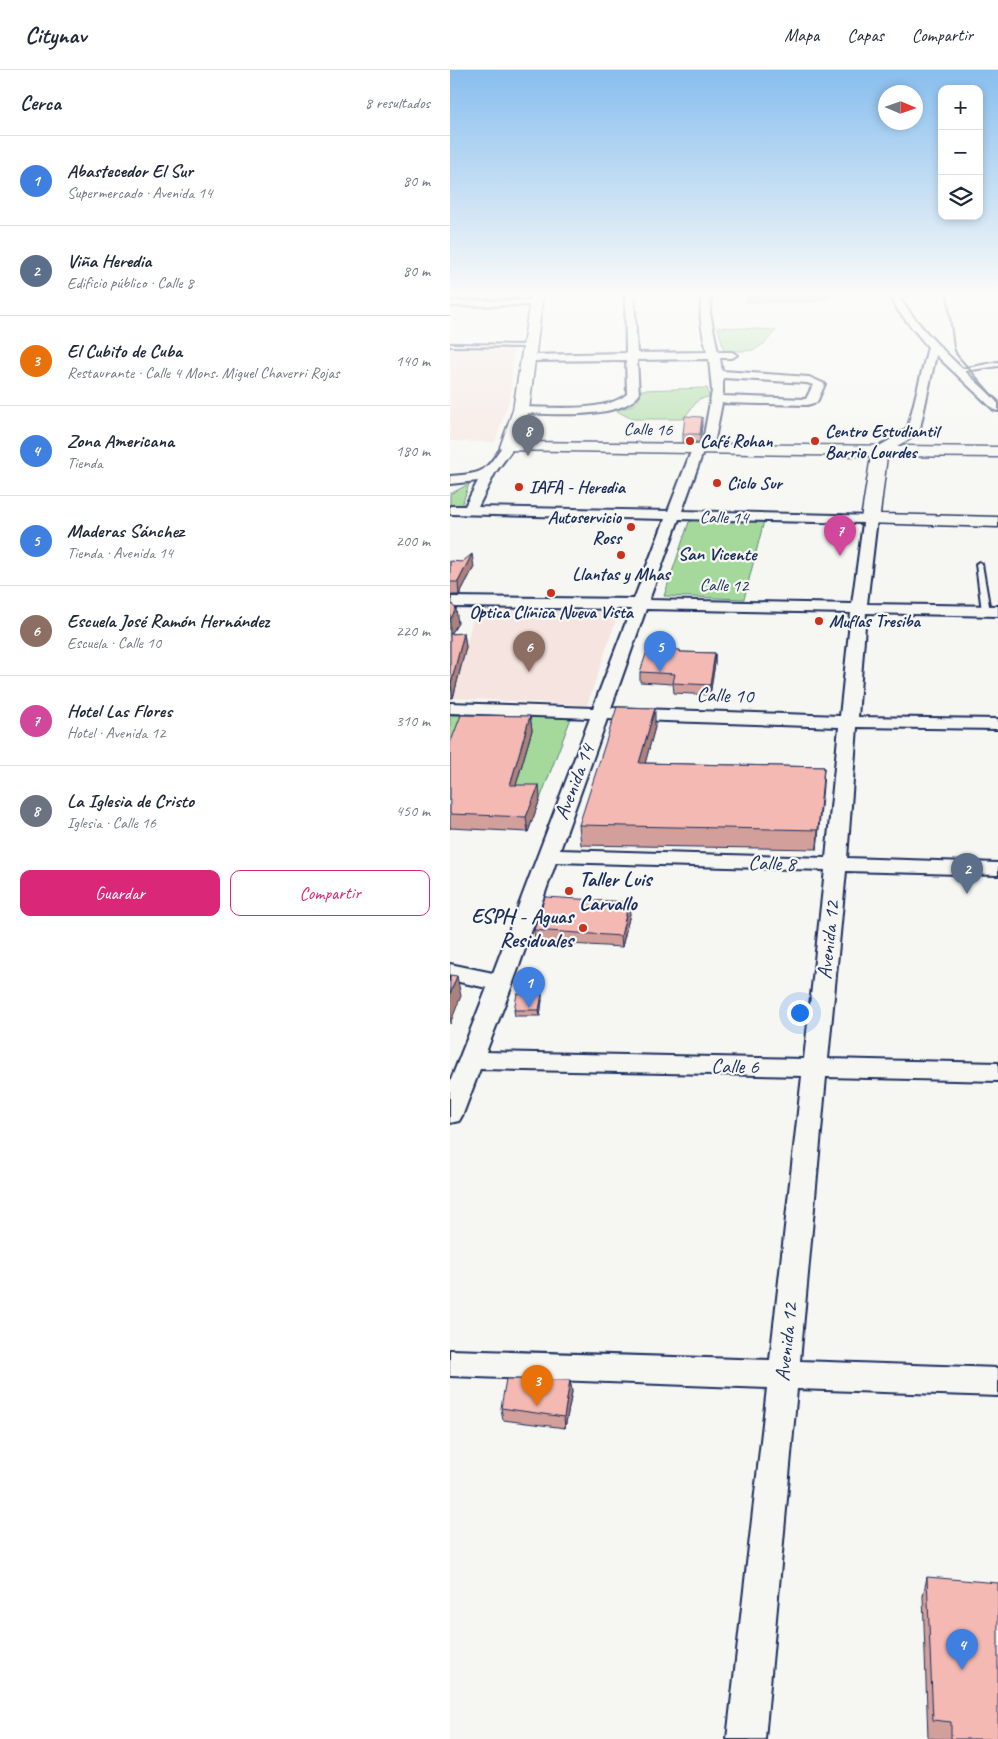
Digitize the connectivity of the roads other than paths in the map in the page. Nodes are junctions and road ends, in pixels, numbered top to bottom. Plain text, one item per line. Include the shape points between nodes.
1 (526, 372) edge
2 (631, 372) edge
3 (928, 372) edge
4 (961, 372) edge
5 (717, 374) joint
6 (716, 399) junction
7 (998, 408) edge
8 (520, 410) junction
9 (904, 437) junction
10 (508, 447) junction
11 (702, 449) junction
12 (880, 451) junction
13 (927, 451) junction
14 (998, 452) edge
15 (489, 473) junction
16 (457, 480) edge
17 (450, 488) edge
18 (450, 510) edge
19 (470, 511) junction
20 (673, 516) junction
21 (870, 519) junction
22 (998, 522) edge
23 (979, 564) dead end
24 (450, 602) edge
25 (639, 604) junction
26 (859, 608) junction
27 (992, 611) edge
28 (450, 708) edge
29 (600, 714) junction
30 (848, 722) junction
31 (998, 724) edge
32 (546, 856) junction
33 (836, 864) junction
34 (998, 869) edge
35 (450, 972) edge
36 (502, 983) junction
37 (471, 1060) junction
38 (815, 1068) junction
39 (998, 1072) edge
40 (450, 1114) edge
41 (450, 1363) edge
42 (782, 1375) junction
43 (998, 1382) edge
44 (746, 1739) edge

1 - 8 main road
2 - 8 street via 633,395 623,404 599,408
3 - 9 street via 914,428
4 - 7 street
5 - 6 street, Avenida 14
5 - 6 street via 819,384 813,400 807,402
6 - 11 street, Avenida 14
8 - 10 main road
9 - 12 street
9 - 13 main road via 909,447
10 - 11 main road, Calle 16
10 - 15 street
11 - 12 main road, Calle 16
11 - 20 street, Avenida 14
12 - 13 main road, Calle 16
12 - 21 main road, Avenida 12
13 - 14 main road, Calle 16
15 - 16 street
15 - 19 street
16 - 17 street
18 - 19 street, Calle 14
19 - 20 street, Calle 14
20 - 21 street, Calle 14
20 - 25 street, Avenida 14
21 - 22 main road, Calle 14
21 - 26 street, Avenida 12
23 - 27 lane
24 - 25 street, Calle 12
25 - 26 street, Calle 12
25 - 29 street, Avenida 14
26 - 27 street, Calle 12
26 - 30 street, Avenida 12
28 - 29 street, Calle 10
29 - 30 street, Calle 10
29 - 32 street, Avenida 14
30 - 31 street, Calle 10
30 - 33 street, Avenida 12
32 - 33 street, Calle 8
32 - 36 street, Avenida 14
33 - 34 street, Calle 8
33 - 38 street, Avenida 12
35 - 36 street
36 - 37 street, Avenida 14
37 - 38 street, Calle 6
37 - 40 street, Avenida 14
38 - 39 street, Calle 6
38 - 42 street, Avenida 12
41 - 42 street
42 - 43 street
42 - 44 street, Avenida 12

